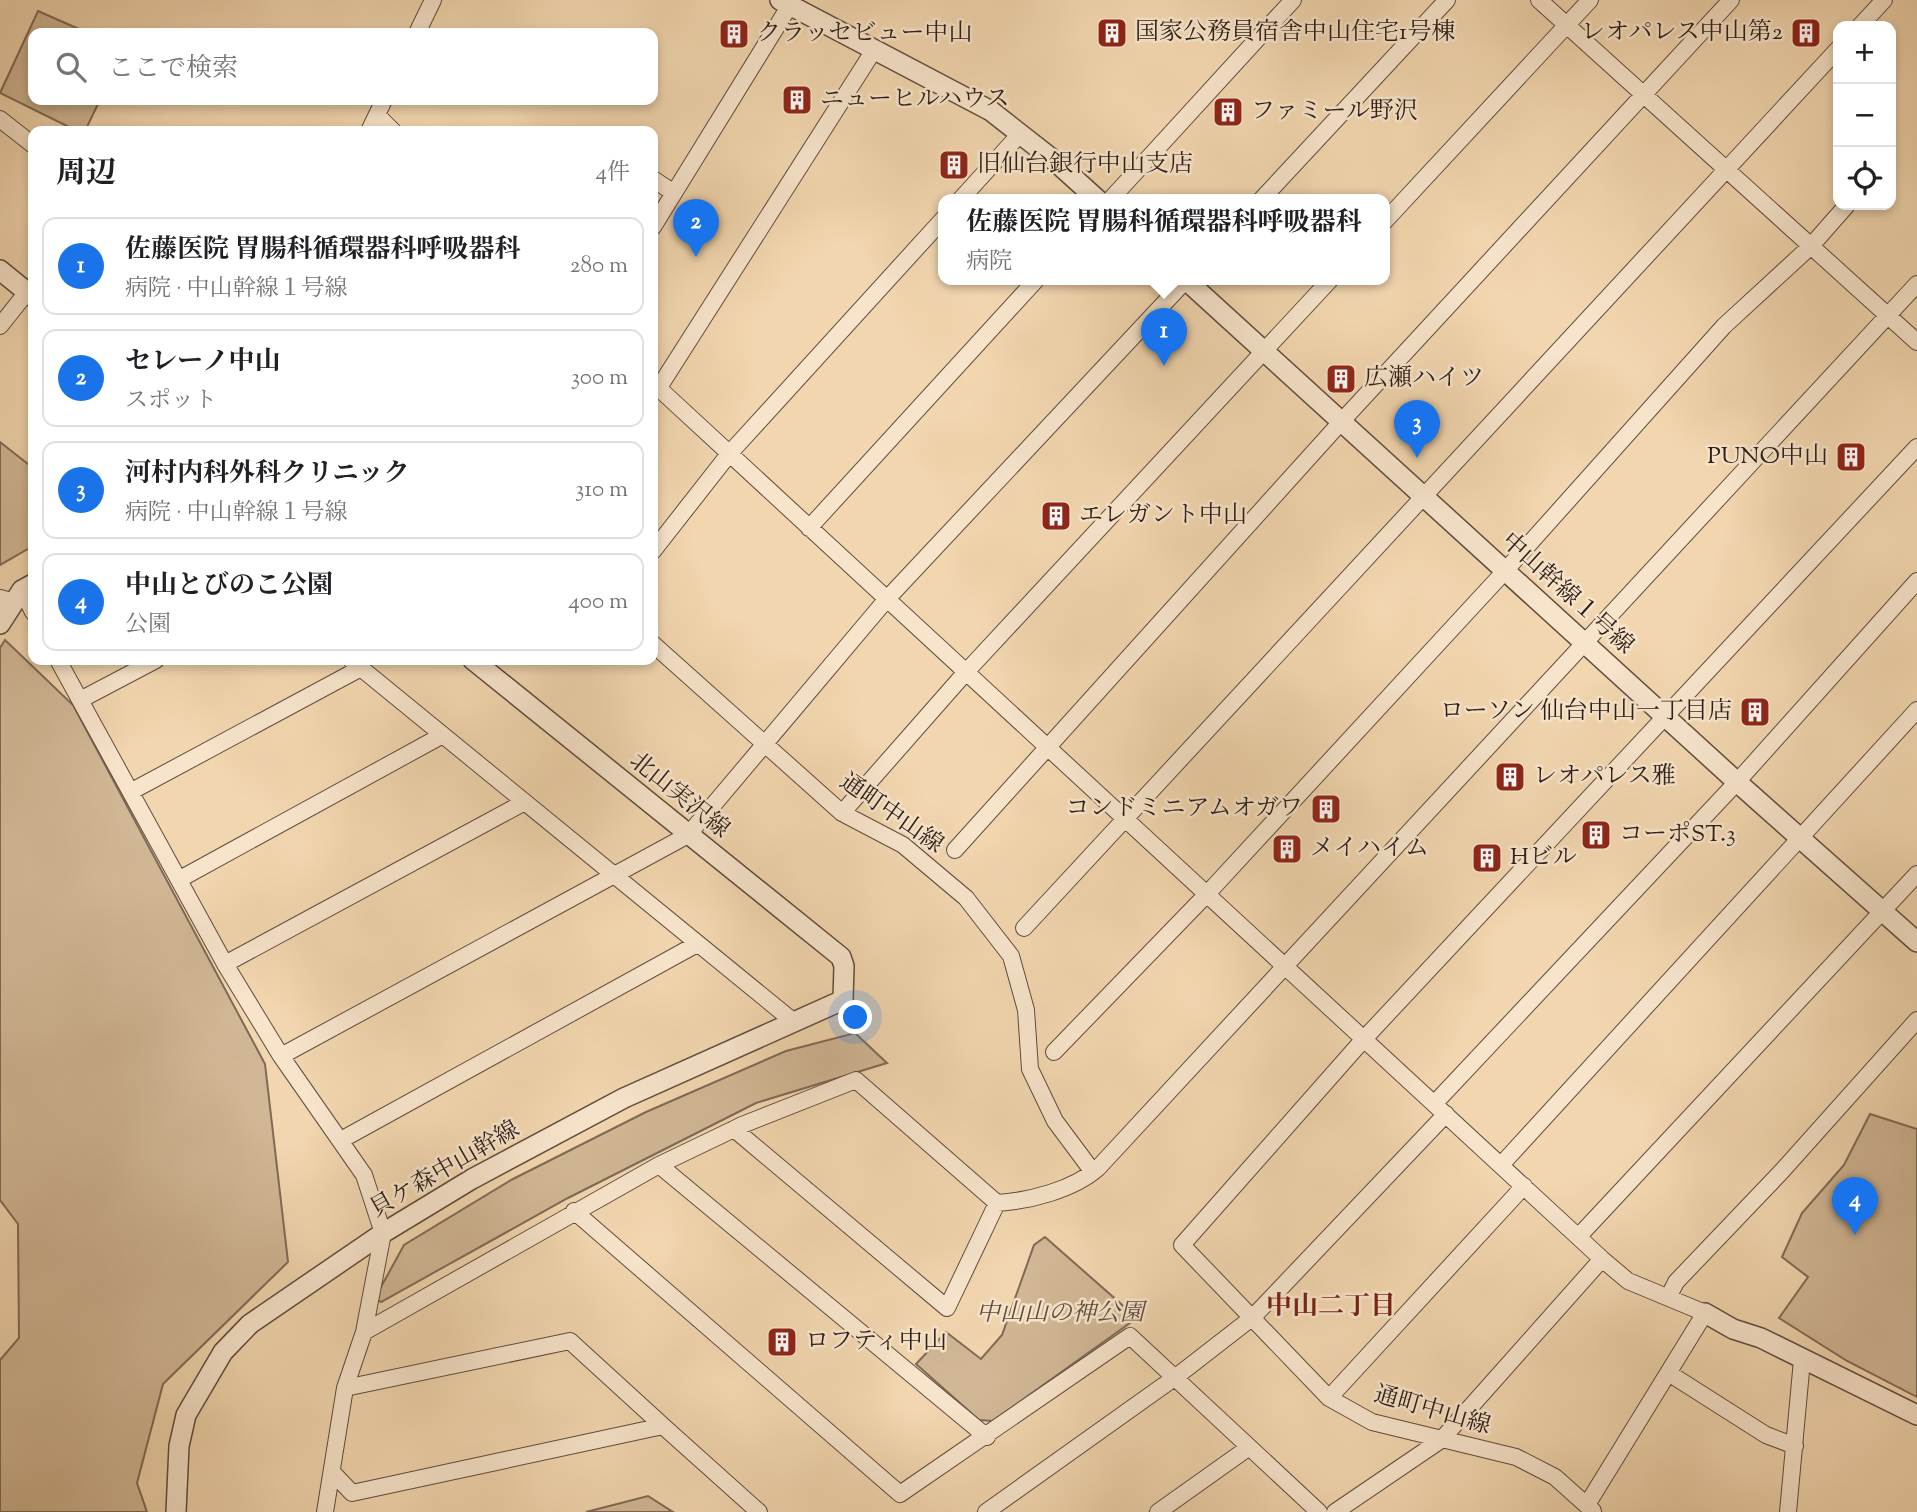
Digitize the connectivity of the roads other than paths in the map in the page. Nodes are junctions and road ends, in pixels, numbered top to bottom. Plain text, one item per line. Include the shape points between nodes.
1 (433, 0) edge
2 (1293, 0) edge
3 (1447, 0) edge
4 (1539, 0) edge
5 (1590, 0) edge
6 (1731, 0) edge
7 (1884, 0) edge
8 (785, 3) edge
9 (1865, 21) edge
10 (1566, 25) junction
11 (419, 28) edge
12 (874, 50) junction
13 (1833, 54) edge
14 (1644, 95) junction
15 (382, 105) edge
16 (377, 115) junction
17 (0, 119) edge
18 (372, 126) edge
19 (388, 126) edge
20 (1020, 134) junction
21 (28, 141) edge
22 (1727, 170) junction
23 (658, 182) edge
24 (674, 193) junction
25 (965, 194) edge
26 (1091, 194) edge
27 (1115, 194) edge
28 (1267, 194) edge
29 (1843, 210) edge
30 (1390, 216) edge
31 (658, 219) edge
32 (938, 224) edge
33 (1811, 246) junction
34 (0, 270) edge
35 (1917, 284) edge
36 (1031, 285) edge
37 (1181, 285) edge
38 (1191, 285) edge
39 (1325, 285) edge
40 (28, 292) edge
41 (28, 296) edge
42 (1887, 315) junction
43 (0, 326) edge
44 (1917, 342) edge
45 (1264, 352) junction
46 (658, 383) edge
47 (658, 388) edge
48 (1341, 422) junction
49 (1917, 447) edge
50 (729, 454) junction
51 (1423, 496) junction
52 (809, 528) junction
53 (658, 545) edge
54 (1505, 571) junction
55 (1917, 581) edge
56 (17, 593) edge
57 (886, 600) junction
58 (0, 624) edge
59 (1585, 644) junction
60 (658, 648) edge
61 (61, 665) edge
62 (146, 665) edge
63 (354, 665) edge
64 (357, 665) edge
65 (479, 665) edge
66 (966, 672) junction
67 (80, 700) junction
68 (1917, 710) edge
69 (1664, 715) junction
70 (441, 736) junction
71 (765, 742) junction
72 (1047, 747) junction
73 (1737, 782) junction
74 (132, 791) junction
75 (523, 803) junction
76 (842, 813) junction
77 (1126, 819) junction
78 (688, 835) junction
79 (1801, 838) junction
80 (956, 850) dead end
81 (611, 874) junction
82 (1917, 874) edge
83 (180, 879) junction
84 (1207, 894) junction
85 (1883, 912) junction
86 (1024, 928) dead end
87 (1917, 942) edge
88 (697, 944) junction
89 (225, 964) junction
90 (1285, 965) junction
91 (844, 975) joint
92 (1917, 1020) edge
93 (794, 1022) junction
94 (1363, 1040) junction
95 (1054, 1052) dead end
96 (281, 1056) junction
97 (1440, 1109) junction
98 (734, 1129) junction
99 (341, 1140) junction
100 (659, 1165) junction
101 (1501, 1165) junction
102 (1093, 1172) junction
103 (1524, 1186) junction
104 (998, 1203) junction
105 (574, 1211) junction
106 (383, 1233) junction
107 (1579, 1236) junction
108 (1602, 1259) junction
109 (1669, 1296) junction
110 (1705, 1313) junction
111 (1253, 1317) junction
112 (363, 1332) junction
113 (1802, 1360) junction
114 (1670, 1374) junction
115 (1177, 1376) junction
116 (345, 1388) junction
117 (1329, 1398) junction
118 (1917, 1415) edge
119 (663, 1426) junction
120 (987, 1437) junction
121 (1441, 1440) junction
122 (1795, 1446) junction
123 (1248, 1448) junction
124 (332, 1472) junction
125 (1591, 1508) edge
126 (176, 1512) edge
127 (325, 1512) edge
128 (759, 1512) edge
129 (986, 1512) edge
130 (1158, 1512) edge
131 (1319, 1512) edge
132 (1335, 1512) edge
133 (1788, 1512) edge

1 - 11 street
2 - 27 street
3 - 28 street
4 - 10 street
5 - 10 street
6 - 14 street
7 - 9 street
8 - 12 street
8 - 24 street
10 - 14 street
10 - 30 street
12 - 20 street via 991,111
12 - 46 street
13 - 22 street
14 - 22 street
14 - 48 street
15 - 16 street
16 - 18 street
16 - 19 street
17 - 21 street
20 - 25 street
20 - 26 street
22 - 33 street
22 - 51 street
23 - 24 street
24 - 31 street
29 - 33 street
32 - 50 street
33 - 42 street
33 - 54 street via 1724,326
34 - 40 street
35 - 42 street
36 - 52 street
37 - 57 street
38 - 45 street, 中山幹線１号線
39 - 45 street
41 - 43 street
42 - 44 street
42 - 59 street
45 - 48 street, 中山幹線１号線
45 - 66 street
47 - 50 street
48 - 51 street, 中山幹線１号線
48 - 72 street
49 - 69 street
50 - 52 street
50 - 53 street
51 - 54 street, 中山幹線１号線
51 - 77 street
52 - 57 street
54 - 59 street, 中山幹線１号線
54 - 84 street
55 - 73 street
56 - 58 street
57 - 66 street
57 - 71 street
59 - 69 street, 中山幹線１号線
59 - 90 street
60 - 71 street, 通町中山線
61 - 67 street
62 - 67 street
63 - 74 street
64 - 70 street
65 - 78 street, 北山実沢線
66 - 72 street
66 - 76 street
67 - 74 street
68 - 79 street
69 - 73 street, 中山幹線１号線
69 - 94 street
70 - 75 street
70 - 83 street
71 - 76 street, 通町中山線
71 - 78 street
72 - 77 street
72 - 80 street
73 - 79 street, 中山幹線１号線
73 - 97 street
74 - 83 street
75 - 81 street
75 - 89 street
76 - 102 street, 通町中山線 via 903,845 966,898 1011,956 1026,1010 1030,1069 1055,1121
77 - 84 street
77 - 86 street
78 - 81 street
78 - 91 street, 北山実沢線 via 841,957
79 - 85 street, 中山幹線１号線
79 - 101 street
81 - 88 street
81 - 96 street
82 - 85 street
83 - 89 street
84 - 90 street
84 - 95 street
85 - 87 street, 中山幹線１号線
85 - 107 street
88 - 93 street
88 - 99 street
89 - 96 street
90 - 94 street
90 - 102 street
91 - 93 street, 貝ケ森中山幹線 via 843,1000
92 - 109 street via 1676,1282
93 - 106 street, 貝ケ森中山幹線 via 624,1098 472,1179
94 - 97 street
94 - 111 street, 通町中山線 via 1182,1245
96 - 99 street
97 - 101 street
97 - 111 street
98 - 100 street
98 - 104 street via 856,1080
98 - 104 street via 947,1308
99 - 106 street via 364,1175
100 - 105 street
100 - 120 street
101 - 103 street
102 - 104 street via 1025,1201
103 - 107 street
103 - 117 street
105 - 112 street
105 - 120 street via 900,1494
106 - 112 street
106 - 126 street, 貝ケ森中山幹線 via 250,1324 223,1352 186,1415 178,1457
107 - 108 street
108 - 109 street via 1628,1281
108 - 121 street
109 - 110 street
110 - 113 street
110 - 114 street
111 - 115 street
111 - 117 street, 通町中山線
112 - 116 street
113 - 118 street
113 - 122 street
114 - 122 street via 1766,1435
114 - 125 street
115 - 120 street via 1130,1336
115 - 123 street
115 - 129 street
116 - 119 street via 570,1341
116 - 124 street
117 - 121 street, 通町中山線 via 1373,1422
119 - 124 street via 352,1493
119 - 128 street
121 - 125 street, 通町中山線 via 1516,1457 1555,1477
121 - 132 street
122 - 133 street
123 - 130 street
123 - 131 street
124 - 127 street

